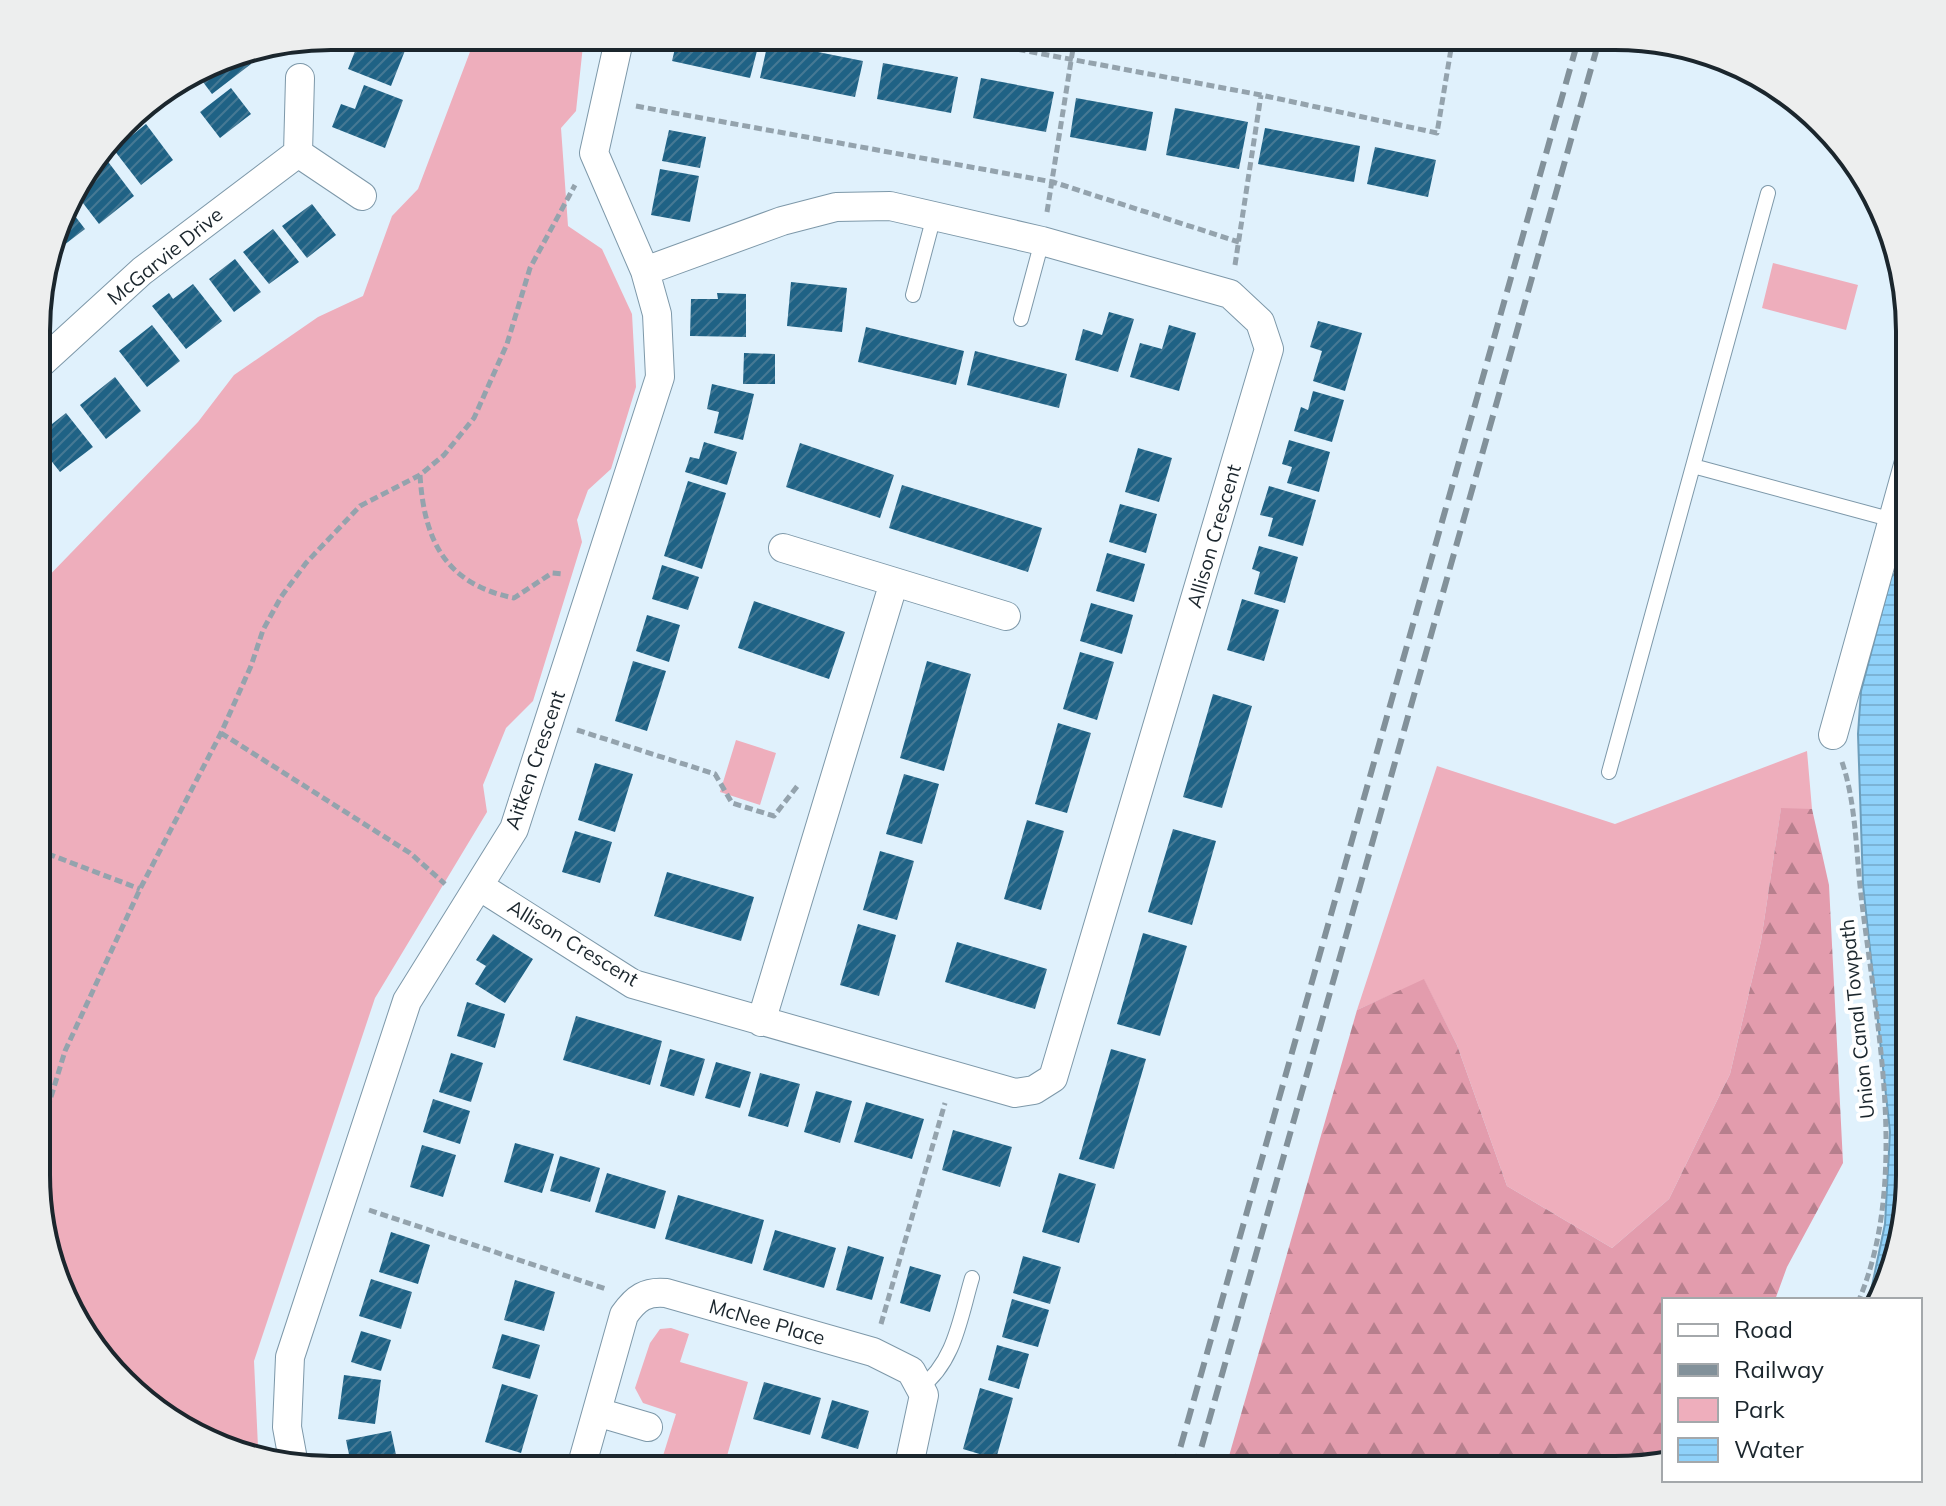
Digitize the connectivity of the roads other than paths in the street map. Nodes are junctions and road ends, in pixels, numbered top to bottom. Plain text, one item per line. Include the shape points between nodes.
1 (617, 50) edge
2 (300, 78) dead end
3 (298, 153) junction
4 (1768, 193) dead end
5 (362, 196) dead end
6 (934, 216) junction
7 (1042, 241) junction
8 (645, 271) junction
9 (913, 295) dead end
10 (1021, 319) dead end
11 (50, 355) edge
12 (1693, 466) junction
13 (1896, 510) edge
14 (1893, 520) junction
15 (783, 548) dead end
16 (894, 582) junction
17 (1006, 616) dead end
18 (1833, 735) road end
19 (1609, 772) dead end
20 (472, 896) junction
21 (761, 1022) junction
22 (972, 1278) dead end
23 (920, 1388) junction
24 (597, 1412) junction
25 (648, 1427) dead end
26 (292, 1454) edge
27 (585, 1455) edge
28 (912, 1455) edge

1 - 8 street, Aitken Crescent via 594,153
2 - 3 street
3 - 5 street
3 - 11 street, McGarvie Drive via 142,271
4 - 12 lane
6 - 7 street, Allison Crescent
6 - 8 street, Allison Crescent via 890,206 836,207
6 - 9 lane
7 - 10 lane
7 - 21 street, Allison Crescent via 1230,294 1260,322 1269,349 1053,1078 1034,1090 1015,1093
8 - 20 street, Aitken Crescent via 657,314 660,377 514,829
12 - 14 lane
12 - 19 lane
13 - 14 street
14 - 18 street
15 - 16 street
16 - 17 street
16 - 21 street
20 - 21 street, Allison Crescent via 633,984
20 - 26 street, Aitken Crescent via 407,1001 290,1357 287,1427
22 - 23 lane via 948,1358 937,1376
23 - 24 street, McNee Place via 911,1371 873,1352 649,1292 624,1315
23 - 28 street via 924,1395
24 - 25 street
24 - 27 street

